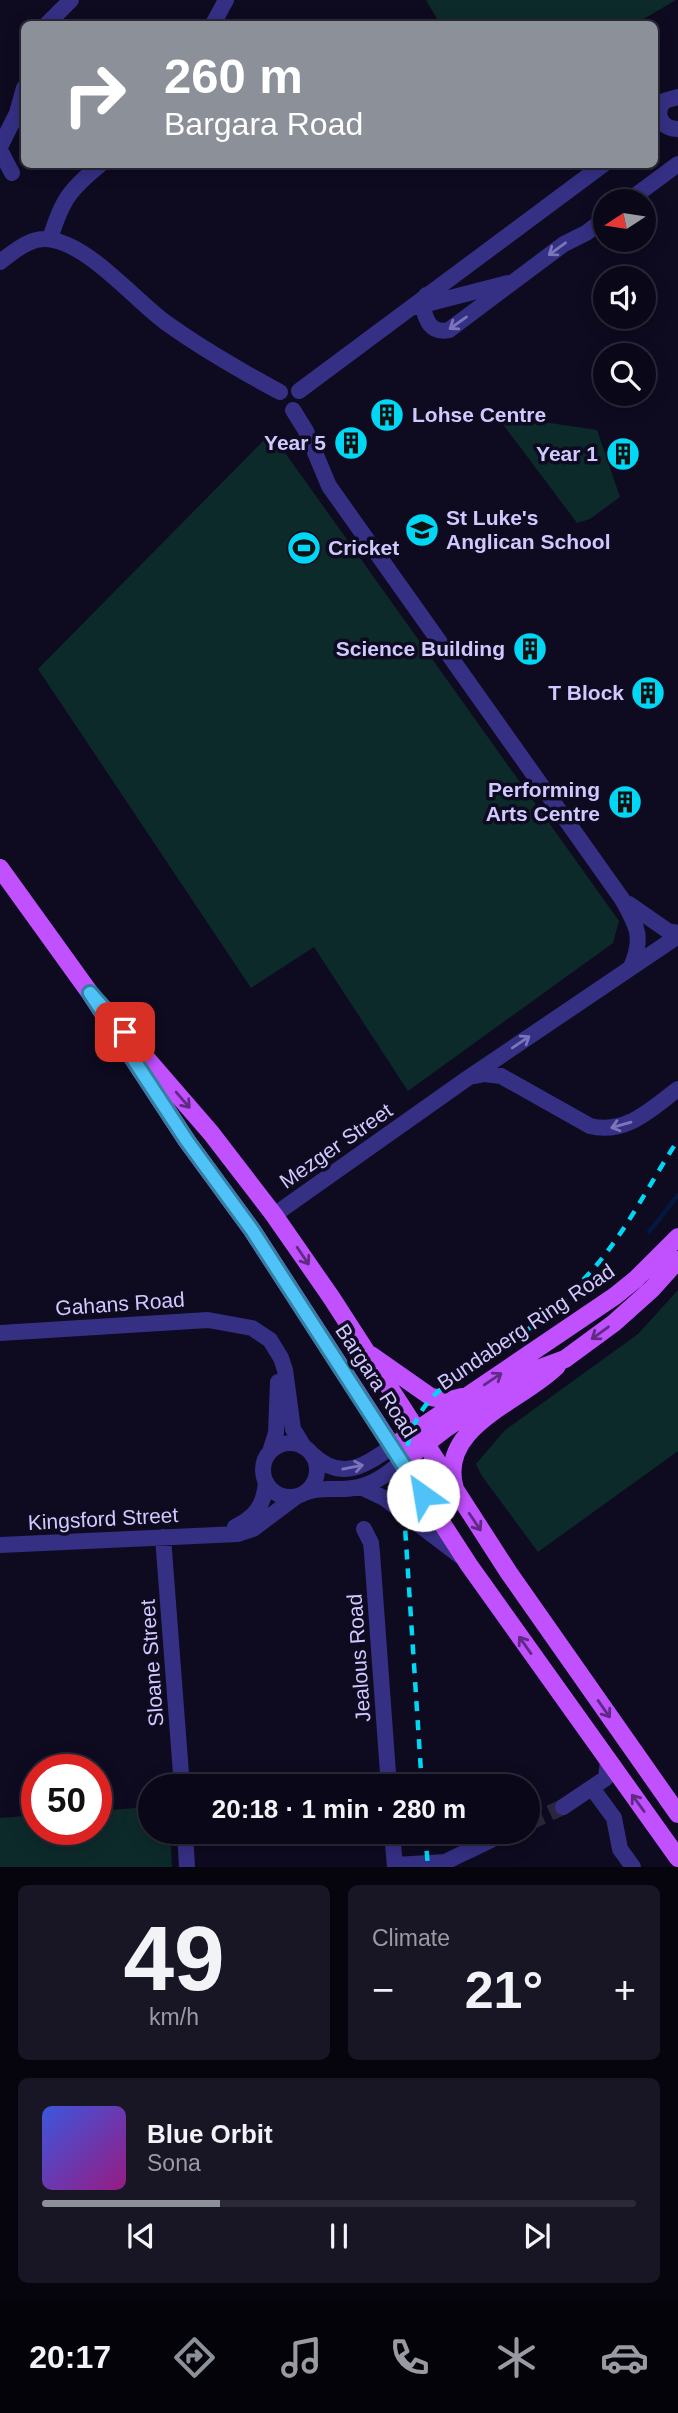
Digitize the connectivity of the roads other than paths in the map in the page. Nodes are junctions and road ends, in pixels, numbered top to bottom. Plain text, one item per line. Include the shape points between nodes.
1 (71, 0) edge
2 (226, 0) edge
3 (50, 21) edge
4 (215, 21) edge
5 (677, 96) edge
6 (21, 100) edge
7 (658, 112) edge
8 (658, 116) edge
9 (676, 129) edge
10 (658, 132) edge
11 (0, 148) edge
12 (678, 164) edge
13 (97, 168) edge
14 (599, 168) edge
15 (12, 173) dead end
16 (644, 189) edge
17 (593, 228) edge
18 (50, 239) junction
19 (0, 261) edge
20 (469, 263) junction
21 (511, 283) junction
22 (489, 288) junction
23 (418, 303) junction
24 (299, 391) junction
25 (280, 392) junction
26 (293, 410) junction
27 (0, 868) edge
28 (622, 899) junction
29 (678, 935) edge
30 (631, 967) junction
31 (90, 993) junction
32 (465, 1080) junction
33 (678, 1089) edge
34 (274, 1215) junction
35 (252, 1230) junction
36 (678, 1237) edge
37 (678, 1260) edge
38 (243, 1326) junction
39 (0, 1333) edge
40 (365, 1351) junction
41 (565, 1359) junction
42 (470, 1394) junction
43 (420, 1438) junction
44 (308, 1451) junction
45 (270, 1452) junction
46 (397, 1455) junction
47 (266, 1482) junction
48 (361, 1487) junction
49 (300, 1495) junction
50 (458, 1498) junction
51 (364, 1529) dead end
52 (209, 1534) junction
53 (163, 1537) junction
54 (0, 1545) edge
55 (469, 1565) junction
56 (608, 1761) junction
57 (181, 1774) edge
58 (388, 1774) edge
59 (592, 1788) junction
60 (563, 1807) tunnel mouth
61 (678, 1814) edge
62 (186, 1844) edge
63 (393, 1844) edge
64 (483, 1844) tunnel mouth
65 (678, 1858) edge
66 (395, 1866) edge
67 (187, 1867) edge
68 (633, 1867) edge

1 - 3 street
2 - 4 street
5 - 7 street via 664,101
6 - 11 street
8 - 9 street
9 - 10 street
11 - 15 street
12 - 16 street
13 - 18 street via 67,196
14 - 20 street
17 -> 21 street
18 - 19 street via 30,242
18 - 25 street via 103,269 182,334
20 - 22 street via 466,274 470,282 477,288
20 - 23 street
21 - 22 street
21 -> 23 street via 445,331 429,326
22 - 23 street
23 - 24 street
24 - 25 street via 289,387
24 - 26 street via 301,402
25 - 26 street via 279,403
26 - 28 street via 329,486
27 - 31 main road, Bargara Road
28 - 29 street
28 - 30 street via 639,940
29 - 30 street, Mezger Street
32 -> 30 street, Mezger Street
31 -> 34 main road, Bargara Road via 211,1133
31 - 35 main road, Bargara Road
33 -> 32 street via 631,1123 606,1129 590,1126 500,1076 484,1074
32 - 34 street, Mezger Street
34 - 35 main road
34 -> 40 main road, Bargara Road
35 - 46 main road, Bargara Road
42 -> 36 main road, Bundaberg Ring Road via 615,1296
37 -> 41 main road, Bundaberg Ring Road via 635,1305
38 - 39 street, Gahans Road via 208,1320
38 - 44 street, Gahans Road via 265,1336 281,1358 293,1429
38 - 45 street via 261,1339 275,1368 278,1412
40 - 42 main road via 431,1397 450,1400
40 - 43 main road, Bargara Road
41 - 43 main road, Bundaberg Ring Road via 532,1371
41 - 50 main road via 548,1376 482,1419 460,1446 453,1466
42 - 43 main road, Bundaberg Ring Road
43 - 46 main road, Bundaberg Ring Road
43 - 50 main road, Bargara Road
44 - 45 street via 286,1444
44 -> 46 street via 331,1467 348,1470
44 - 49 street, Gahans Road via 317,1473 313,1485
45 - 47 street via 263,1466
46 - 48 street via 381,1478
46 - 55 main road, Bargara Road
47 - 49 street via 282,1496
47 - 52 street, Kingsford Street via 262,1505 253,1516 233,1528
48 - 49 street via 321,1488
48 - 55 street via 384,1498
49 - 52 street, Kingsford Street via 247,1532
50 -> 61 main road, Bargara Road
51 - 58 street, Jealous Road via 373,1553
52 - 53 street, Kingsford Street
53 - 54 street, Kingsford Street
53 - 57 street, Sloane Street
56 -> 55 main road, Bargara Road
56 - 59 street via 606,1778
65 -> 56 main road, Bargara Road
59 - 60 street
59 - 68 street via 614,1818 620,1849
62 - 67 street
63 - 66 street
64 - 66 street via 445,1862

